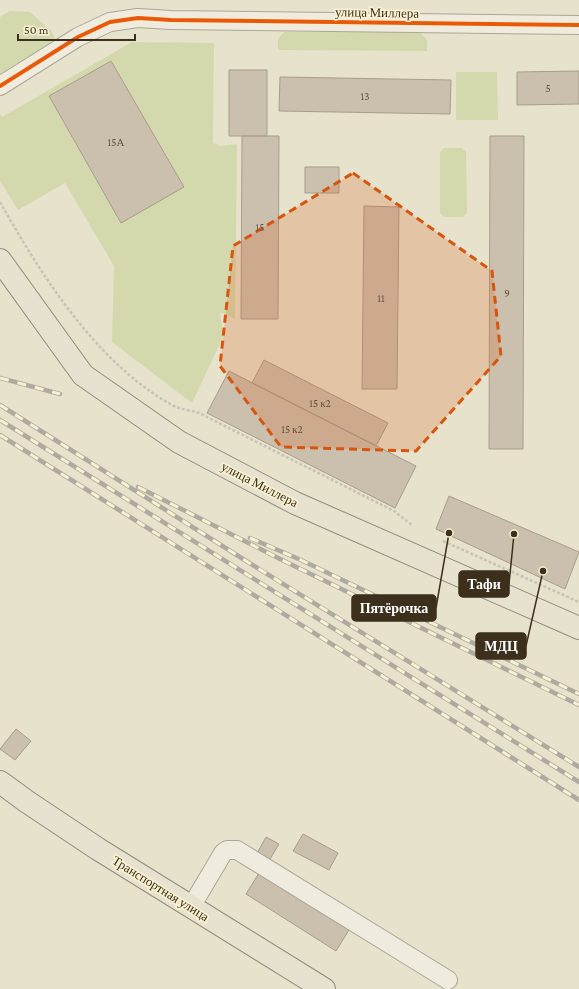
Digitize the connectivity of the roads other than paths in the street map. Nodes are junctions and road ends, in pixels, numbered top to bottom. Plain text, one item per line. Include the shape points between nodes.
1 (579, 24) edge
2 (0, 86) edge
3 (0, 260) edge
4 (579, 628) edge
5 (0, 782) edge
6 (191, 906) junction
7 (448, 980) dead end
8 (324, 989) edge

1 - 2 street, улица Миллера via 138,18 110,22 78,37
3 - 4 main road, улица Миллера via 84,375 179,442 295,502
5 - 6 main road, Транспортная улица via 98,849
6 - 7 street via 223,853 227,850 237,850
6 - 8 main road, Транспортная улица

